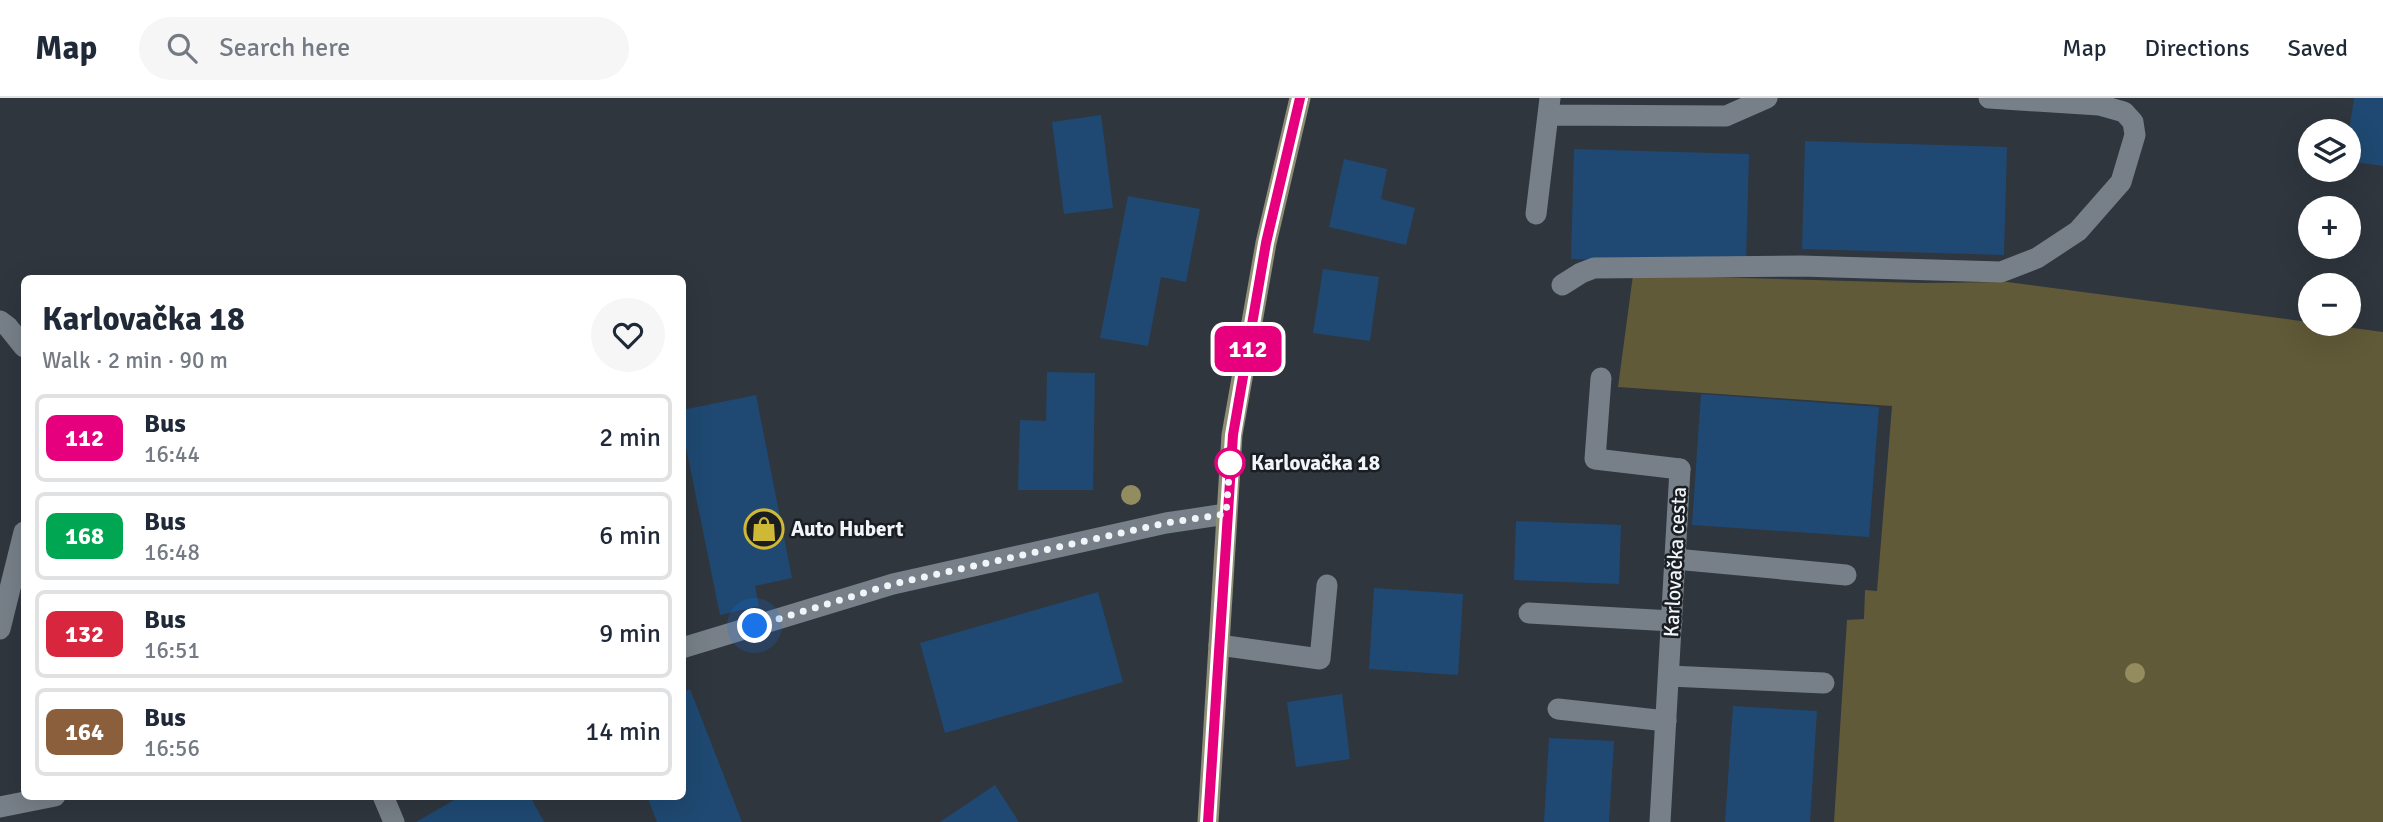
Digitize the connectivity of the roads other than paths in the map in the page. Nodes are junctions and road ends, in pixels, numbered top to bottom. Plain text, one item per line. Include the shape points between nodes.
1 (1300, 98) edge
2 (1767, 98) edge
3 (1989, 98) edge
4 (1549, 106) edge
5 (1536, 214) dead end
6 (1562, 285) dead end
7 (0, 321) edge
8 (21, 344) edge
9 (1601, 378) dead end
10 (1226, 514) junction
11 (21, 544) edge
12 (1675, 559) junction
13 (1846, 575) dead end
14 (1327, 585) dead end
15 (1529, 614) dead end
16 (1672, 621) junction
17 (0, 629) edge
18 (1219, 645) junction
19 (686, 647) edge
20 (1669, 676) junction
21 (1824, 683) dead end
22 (1558, 709) dead end
23 (1666, 721) junction
24 (35, 800) edge
25 (385, 800) edge
26 (0, 807) edge
27 (394, 822) edge
28 (1208, 822) edge
29 (1660, 822) edge

1 - 10 street via 1262,270 1233,435
2 - 4 street via 1726,116
3 - 6 street via 2099,105 2124,112 2133,122 2135,135 2121,182 2078,231 2037,258 2001,272 1801,266 1594,268
4 - 5 street
7 - 8 street
9 - 12 street, Karlovačka cesta via 1595,458 1680,469
10 - 18 street
10 - 19 street via 1166,523 893,584
11 - 17 street
12 - 13 street
12 - 16 street, Karlovačka cesta
14 - 18 street via 1320,659
15 - 16 street
16 - 20 street, Karlovačka cesta
18 - 28 street
20 - 21 street
20 - 23 street, Karlovačka cesta
22 - 23 street
23 - 29 street, Karlovačka cesta
24 - 26 street
25 - 27 street

